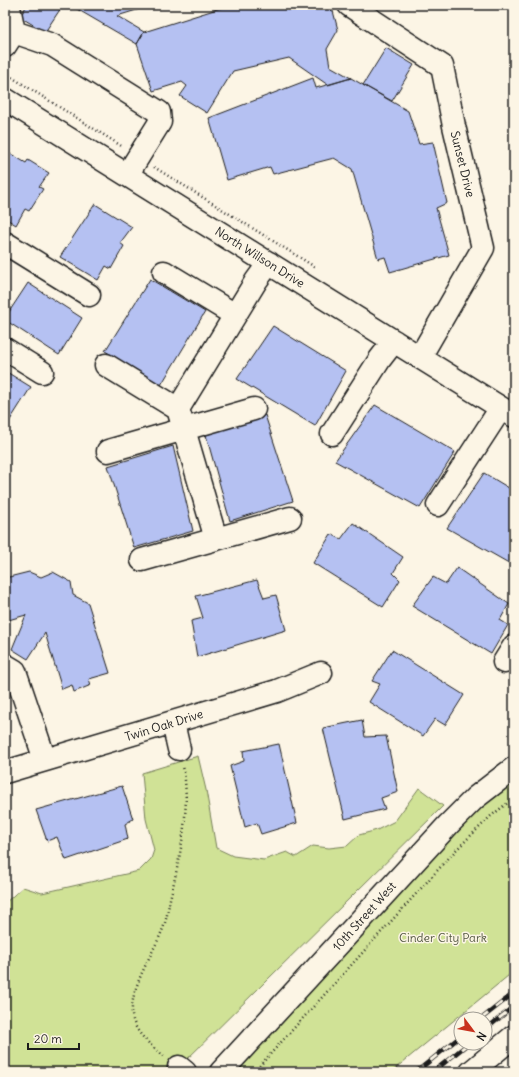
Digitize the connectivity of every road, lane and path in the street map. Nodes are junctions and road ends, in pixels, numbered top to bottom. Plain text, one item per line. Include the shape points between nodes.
1 (6, 5) edge
2 (349, 5) edge
3 (10, 39) edge
4 (5, 72) edge
5 (5, 99) edge
6 (139, 157) junction
7 (127, 175) junction
8 (5, 243) edge
9 (269, 263) junction
10 (321, 271) dead end
11 (164, 272) dead end
12 (89, 295) dead end
13 (235, 315) junction
14 (394, 341) junction
15 (5, 349) edge
16 (420, 357) junction
17 (106, 365) dead end
18 (42, 372) dead end
19 (254, 409) dead end
20 (508, 412) edge
21 (180, 419) junction
22 (332, 434) dead end
23 (108, 451) dead end
24 (438, 505) dead end
25 (290, 518) dead end
26 (216, 539) junction
27 (142, 560) dead end
28 (5, 665) edge
29 (321, 673) dead end
30 (173, 723) junction
31 (179, 749) joint
32 (45, 760) junction
33 (514, 768) edge
34 (5, 772) edge
35 (514, 798) edge
36 (514, 1036) edge
37 (182, 1069) edge
38 (221, 1072) edge
39 (254, 1072) edge
40 (471, 1072) edge

1 - 3 street via 9,7
2 - 16 street, Sunset Drive via 442,66 483,248
3 - 6 street via 52,45 159,112 160,122
4 - 6 path
5 - 7 street, North Willson Drive
6 - 7 street
6 - 10 path
7 - 9 street, North Willson Drive
8 - 12 street
9 - 13 street
9 - 14 street, North Willson Drive
11 - 13 street
13 - 21 street
14 - 16 street, North Willson Drive
14 - 22 street
15 - 18 street
16 - 20 street, North Willson Drive
17 - 21 street
19 - 21 street
20 - 24 street
21 - 23 street
21 - 26 street
25 - 26 street
26 - 27 street
28 - 32 street via 15,671
29 - 30 street, Twin Oak Drive via 277,691
30 - 31 street
30 - 32 street, Twin Oak Drive
31 - 37 path via 186,795 176,878 163,930 142,973 132,1001 132,1015 138,1031 152,1047
32 - 34 street, Twin Oak Drive
33 - 38 street, 10th Street West via 475,798 449,824
35 - 39 path via 456,850
36 - 40 street

